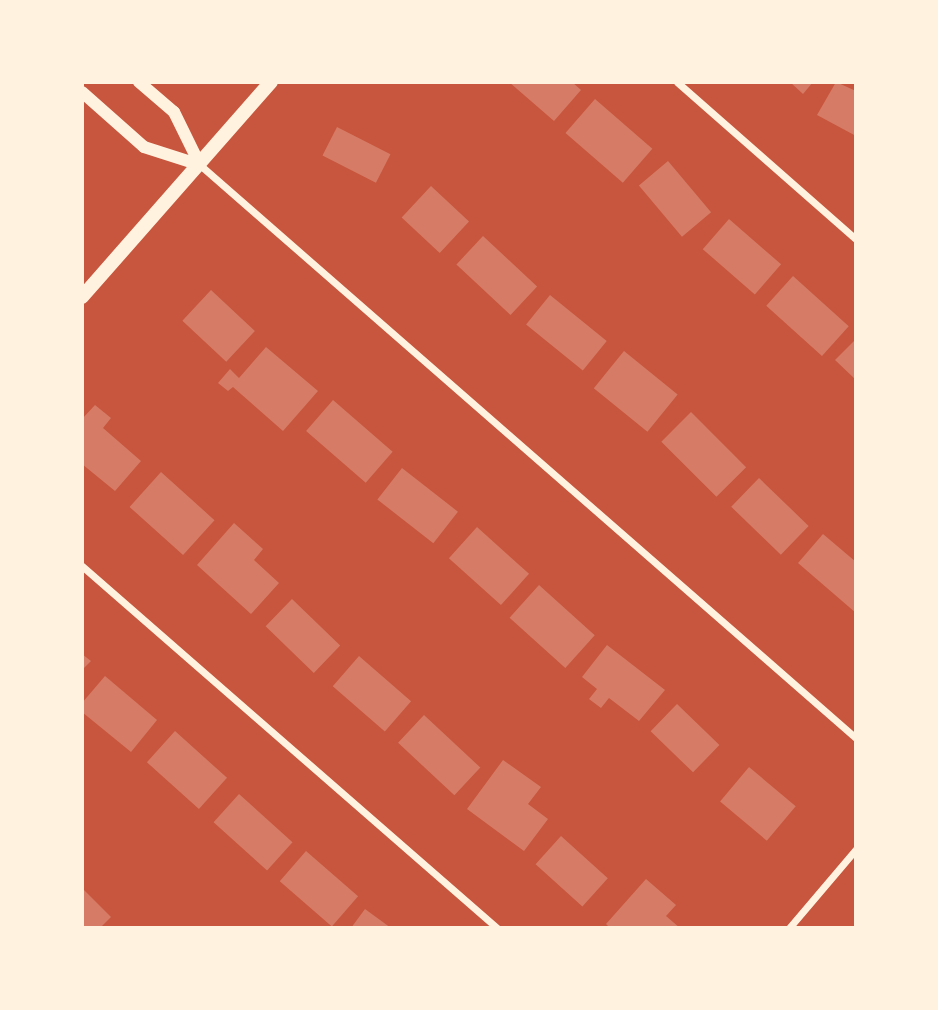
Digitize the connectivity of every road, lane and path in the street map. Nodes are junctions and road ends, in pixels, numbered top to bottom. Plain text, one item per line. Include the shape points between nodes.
1 (139, 82) edge
2 (271, 82) edge
3 (677, 82) edge
4 (82, 92) edge
5 (201, 165) junction
6 (856, 239) edge
7 (82, 297) edge
8 (82, 566) edge
9 (856, 738) edge
10 (856, 849) edge
11 (496, 928) edge
12 (789, 928) edge

1 - 5 street via 174,112
2 - 5 main road
3 - 6 street
4 - 5 street via 144,147
5 - 7 main road
5 - 9 street
8 - 11 street
10 - 12 street

